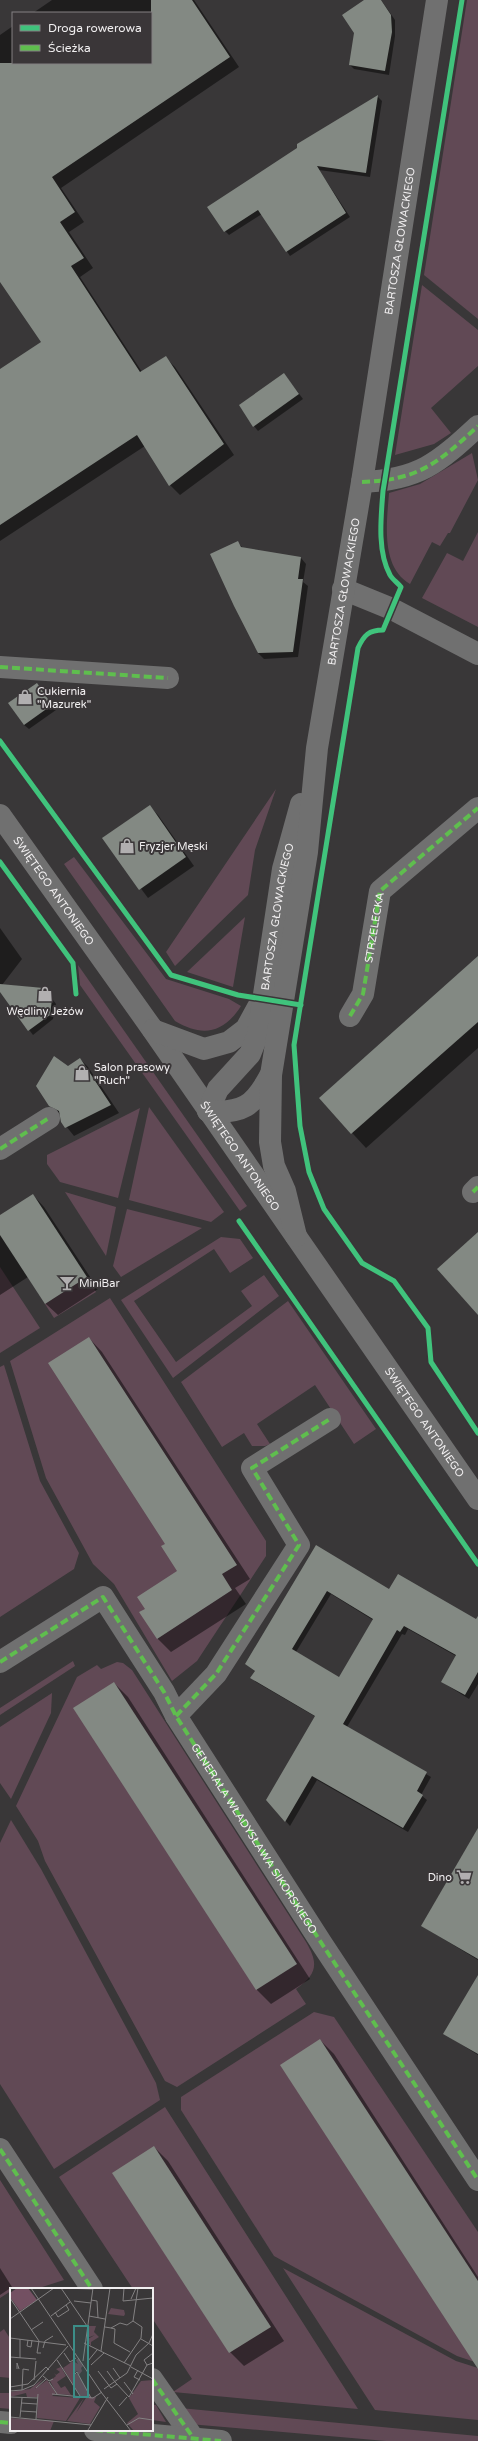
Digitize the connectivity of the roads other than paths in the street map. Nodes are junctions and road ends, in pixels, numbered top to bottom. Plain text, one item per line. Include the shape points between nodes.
1 (433, 4) edge
2 (478, 426) edge
3 (362, 482) junction
4 (343, 589) junction
5 (478, 654) edge
6 (0, 667) edge
7 (168, 678) dead end
8 (316, 748) junction
9 (478, 808) edge
10 (0, 815) edge
11 (263, 999) junction
12 (350, 1016) dead end
13 (152, 1030) junction
14 (271, 1075) junction
15 (208, 1111) junction
16 (49, 1118) dead end
17 (0, 1150) edge
18 (296, 1236) junction
19 (330, 1419) dead end
20 (478, 1499) edge
21 (0, 1662) edge
22 (176, 1716) junction
23 (0, 2149) edge
24 (478, 2180) edge
25 (91, 2288) edge
26 (153, 2380) edge
27 (0, 2422) edge
28 (10, 2423) edge
29 (106, 2431) edge
30 (194, 2439) junction
31 (221, 2441) edge

1 - 3 street, BARTOSZA GŁOWACKIEGO
2 - 3 street via 442,459 413,474 385,481
3 - 4 street, BARTOSZA GŁOWACKIEGO
4 - 5 street via 392,609
4 - 8 street, BARTOSZA GŁOWACKIEGO
6 - 7 street
8 - 11 street, BARTOSZA GŁOWACKIEGO via 283,869
8 - 14 street, BARTOSZA GŁOWACKIEGO via 307,852
9 - 12 street, STRZELECKA via 380,891 363,994
10 - 13 street, ŚWIĘTEGO ANTONIEGO
11 - 13 street via 246,1029 229,1042 204,1049
11 - 15 street, BARTOSZA GŁOWACKIEGO via 258,1034 250,1054 218,1089
13 - 15 street, ŚWIĘTEGO ANTONIEGO
14 - 15 street, BARTOSZA GŁOWACKIEGO via 259,1097 245,1107 229,1113
14 - 18 street, BARTOSZA GŁOWACKIEGO via 270,1142 274,1166 285,1191
15 - 18 street, ŚWIĘTEGO ANTONIEGO
16 - 17 street
18 - 20 street, ŚWIĘTEGO ANTONIEGO
19 - 22 street via 252,1468 299,1545 216,1674
21 - 22 street, GENERAŁA WŁADYSŁAWA SIKORSKIEGO via 103,1597 164,1692
22 - 24 street, GENERAŁA WŁADYSŁAWA SIKORSKIEGO via 322,1944
23 - 25 street
26 - 30 street
27 - 28 street
29 - 30 street
30 - 31 street

